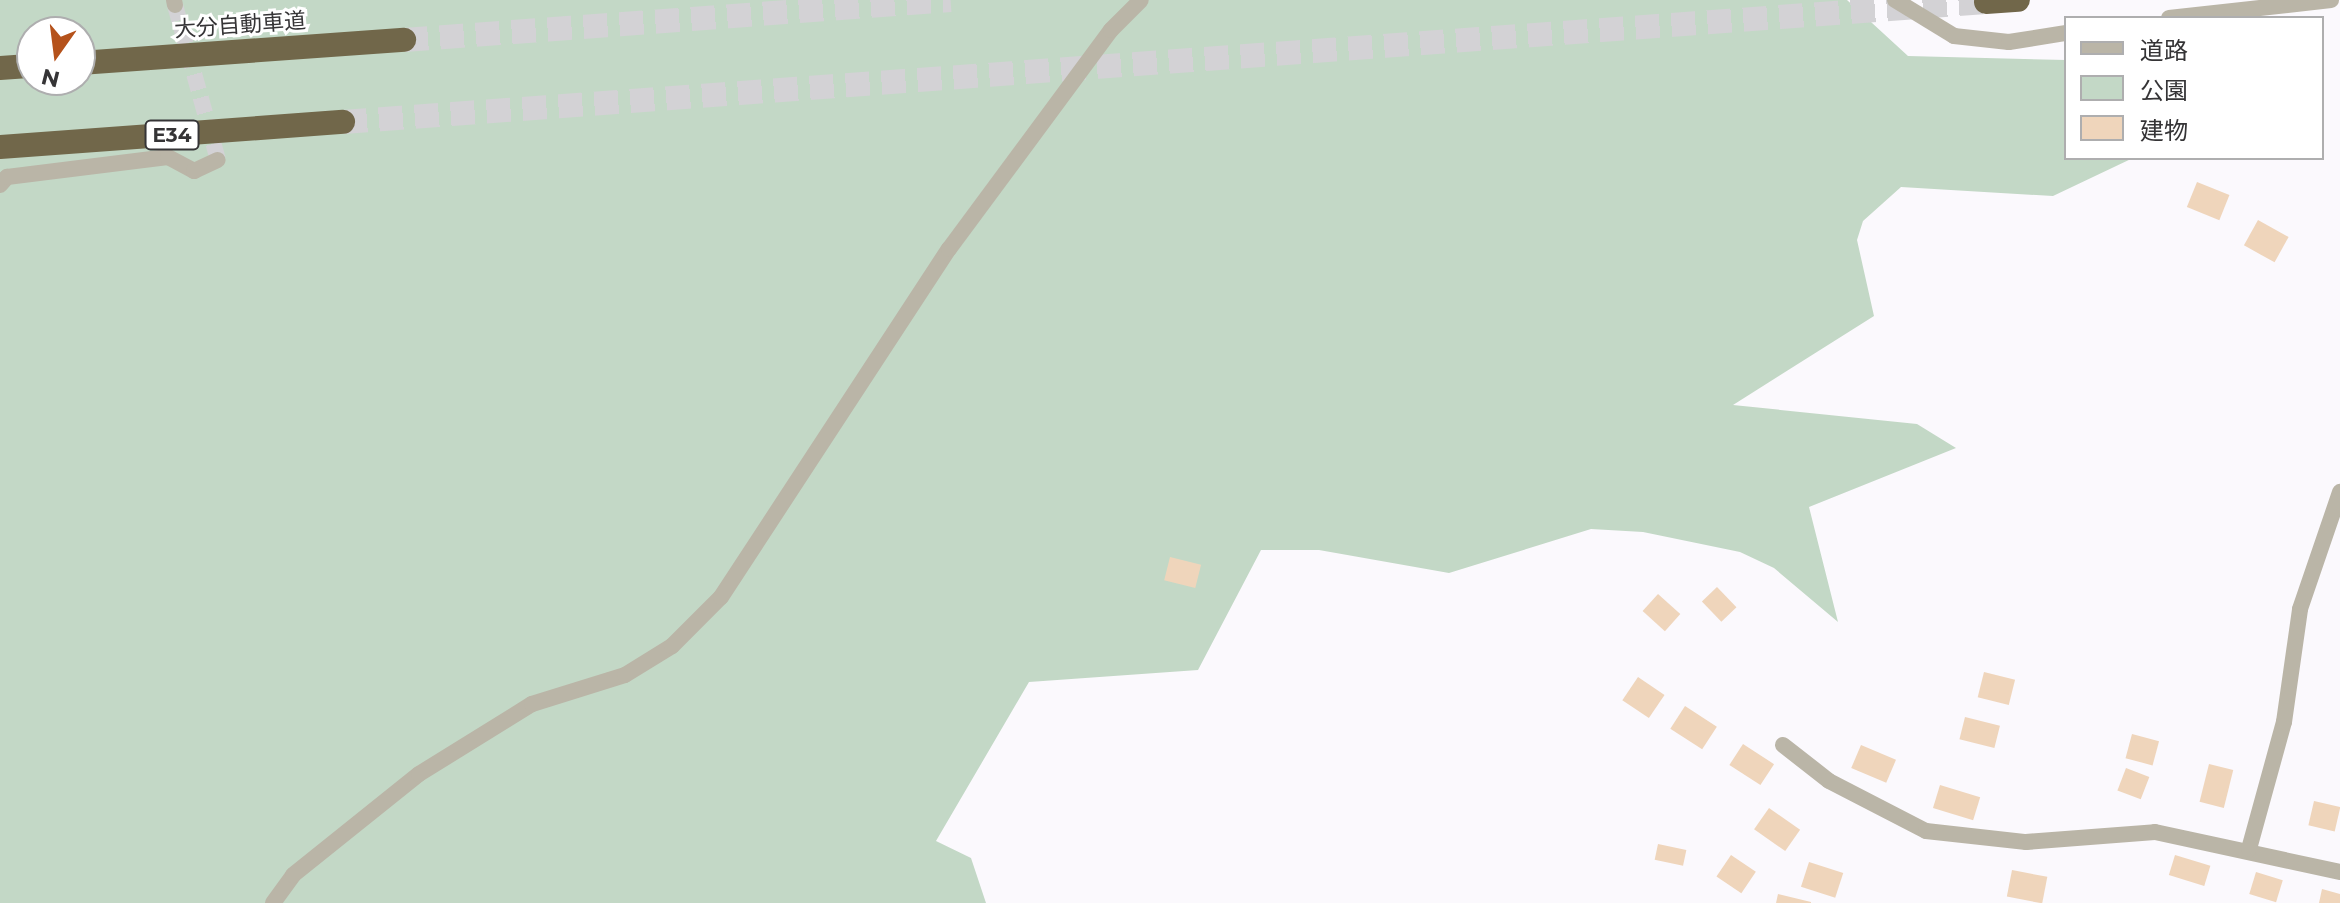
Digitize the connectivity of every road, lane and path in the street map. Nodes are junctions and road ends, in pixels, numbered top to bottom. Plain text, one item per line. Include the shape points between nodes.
1 (1141, 0) edge
2 (1895, 0) edge
3 (2018, 0) edge
4 (2331, 0) edge
5 (1986, 2) dead end
6 (2187, 16) edge
7 (2064, 33) edge
8 (404, 40) tunnel mouth
9 (96, 62) edge
10 (343, 122) tunnel mouth
11 (0, 147) edge
12 (218, 160) dead end
13 (0, 185) edge
14 (2340, 492) edge
15 (1783, 745) dead end
16 (2249, 849) junction
17 (2340, 872) edge
18 (273, 903) edge

1 - 18 street via 1111,30 949,249 721,597 672,646 625,675 532,704 419,774 293,875
2 - 7 street via 1954,36 2009,42
3 - 5 highway
4 - 6 street
8 - 9 highway, 大分自動車道
10 - 11 highway, E34
12 - 13 street via 194,171 168,157 7,177
14 - 16 street via 2300,609 2284,722
15 - 16 street via 1829,781 1926,831 2026,842 2125,830
16 - 17 street

